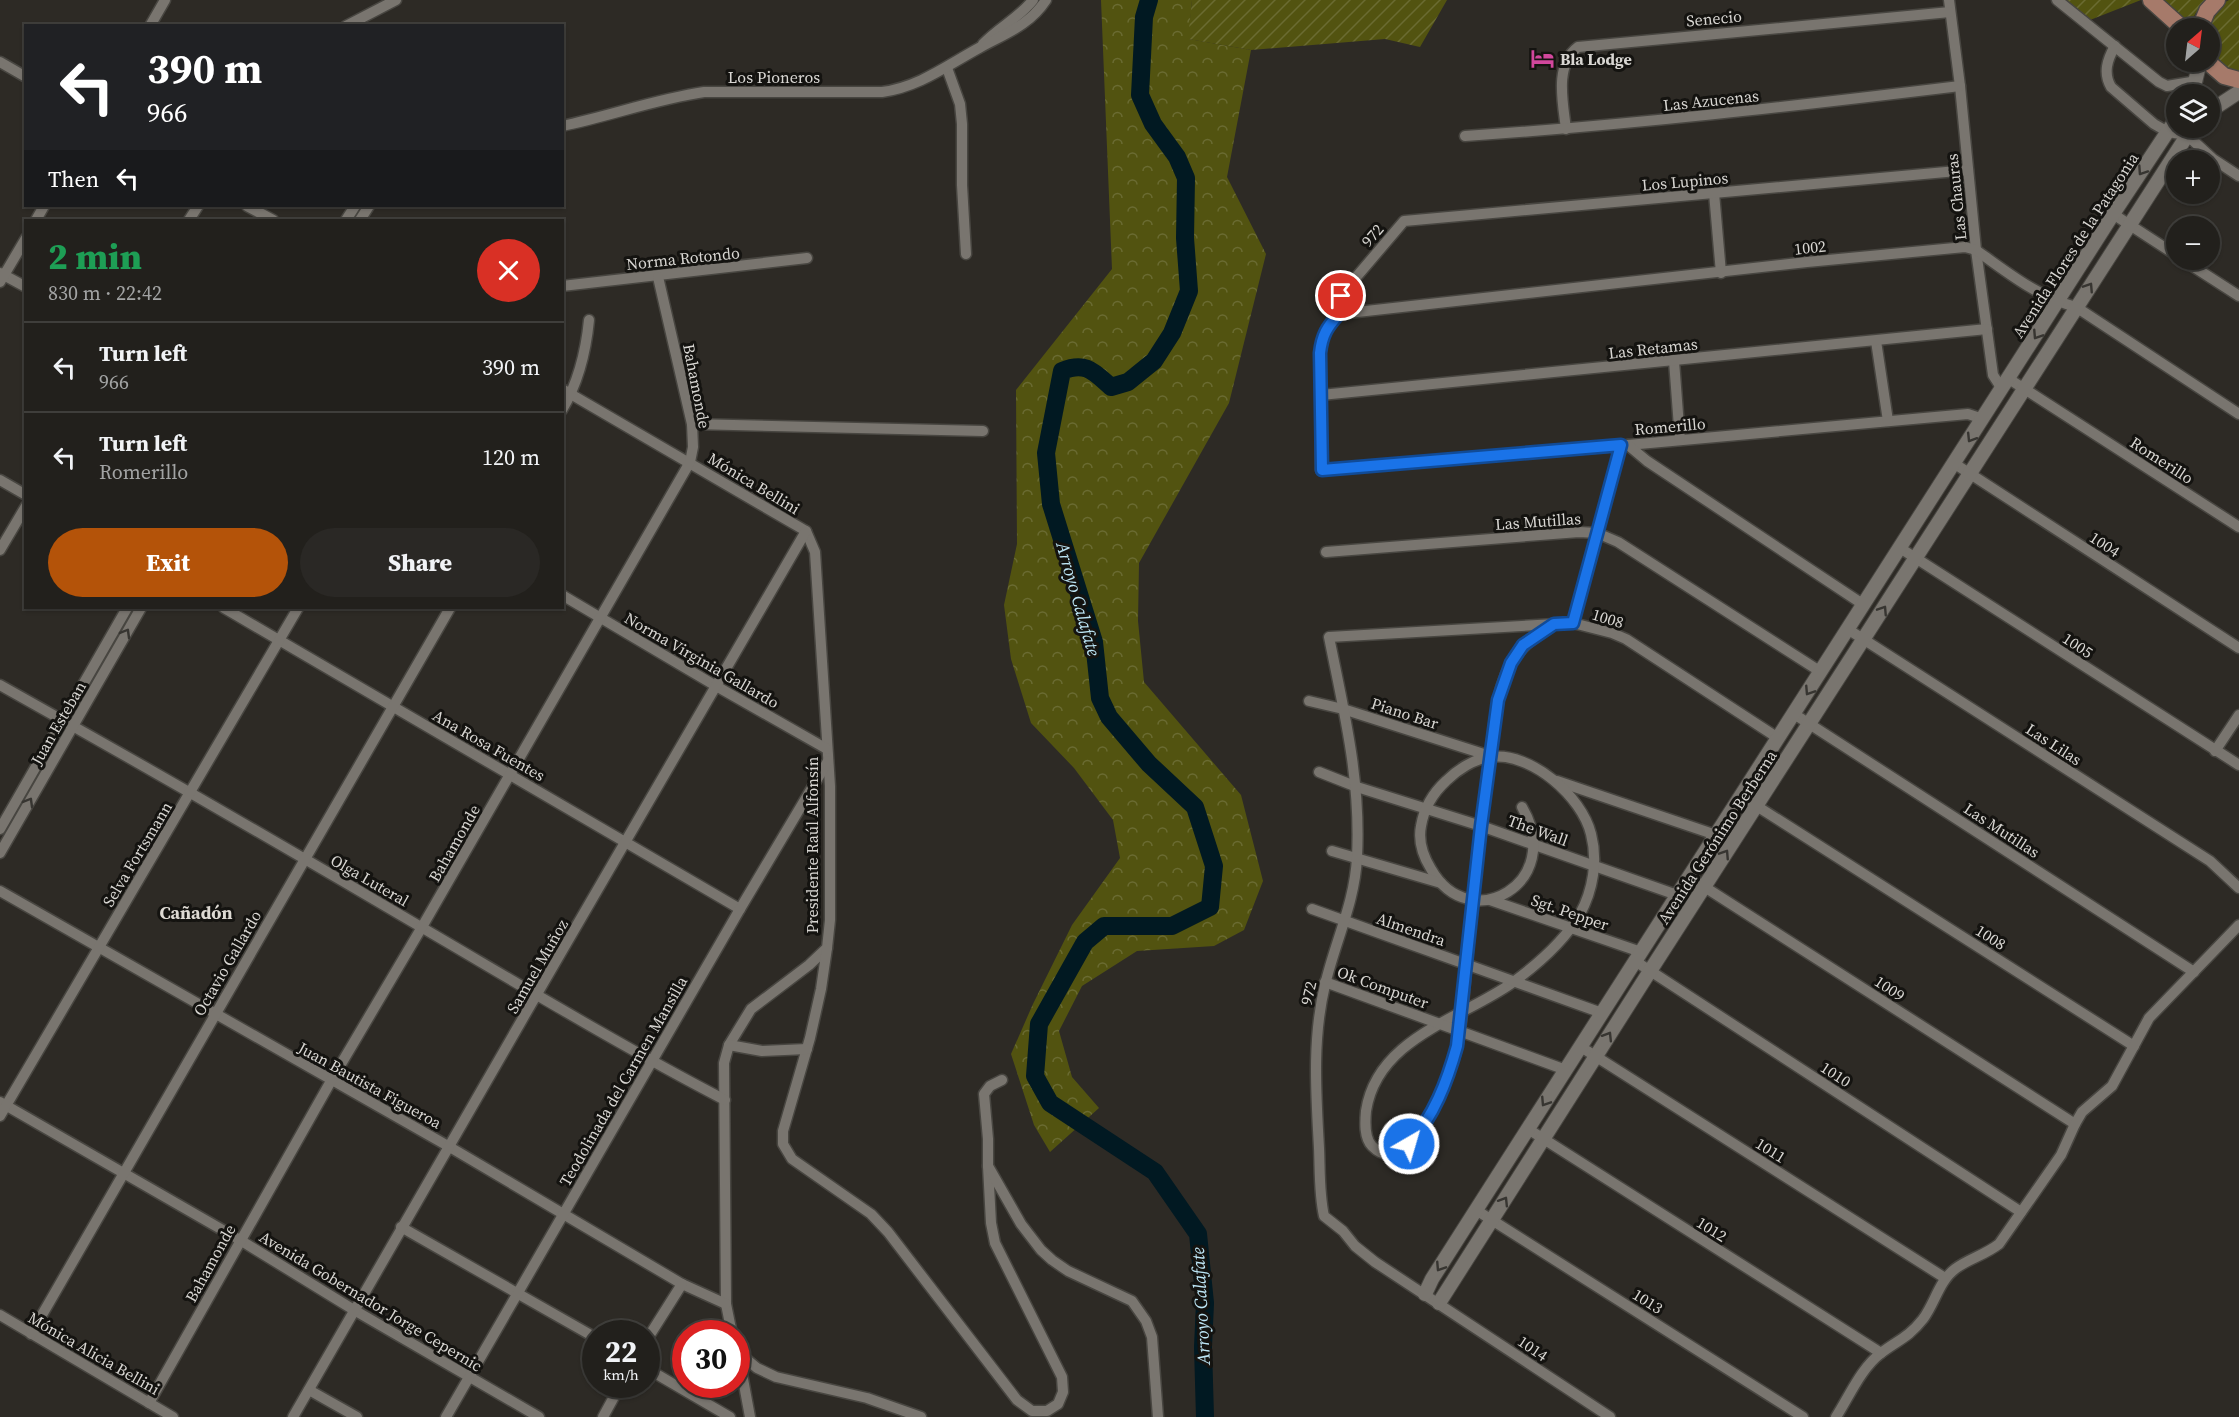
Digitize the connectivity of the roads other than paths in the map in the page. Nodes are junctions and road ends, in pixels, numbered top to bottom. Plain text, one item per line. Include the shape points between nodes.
1 (165, 0) edge
2 (396, 0) edge
3 (1033, 0) edge
4 (1046, 0) edge
5 (1949, 0) edge
6 (2057, 0) edge
7 (2151, 0) edge
8 (2217, 0) edge
9 (1950, 12) junction
10 (2171, 18) edge
11 (2204, 18) edge
12 (151, 24) edge
13 (350, 24) edge
14 (2115, 46) junction
15 (979, 48) junction
16 (0, 62) edge
17 (947, 68) junction
18 (2219, 72) edge
19 (24, 76) edge
20 (2239, 80) edge
21 (1960, 86) junction
22 (2166, 86) edge
23 (2239, 92) edge
24 (2220, 104) edge
25 (564, 126) edge
26 (1566, 129) junction
27 (2166, 131) edge
28 (2166, 135) edge
29 (1465, 136) dead end
30 (2185, 138) edge
31 (2196, 138) edge
32 (1968, 170) junction
33 (2239, 176) edge
34 (1714, 193) junction
35 (249, 207) edge
36 (2113, 214) junction
37 (271, 219) edge
38 (1404, 221) joint
39 (2129, 225) junction
40 (24, 241) edge
41 (2166, 249) edge
42 (1976, 250) junction
43 (966, 254) dead end
44 (807, 258) dead end
45 (2199, 270) edge
46 (1721, 273) junction
47 (1, 276) edge
48 (658, 277) junction
49 (24, 286) edge
50 (564, 286) edge
51 (2239, 296) edge
52 (2058, 302) junction
53 (2076, 307) junction
54 (1339, 314) junction
55 (589, 320) dead end
56 (1987, 329) junction
57 (1876, 341) junction
58 (1674, 361) junction
59 (2005, 384) junction
60 (2024, 389) junction
61 (567, 391) edge
62 (1321, 395) junction
63 (2239, 414) edge
64 (1983, 419) junction
65 (1888, 421) junction
66 (693, 424) junction
67 (983, 431) dead end
68 (1680, 440) junction
69 (1624, 445) junction
70 (690, 462) junction
71 (1954, 464) junction
72 (1322, 470) joint
73 (1970, 474) junction
74 (0, 480) edge
75 (24, 494) edge
76 (24, 509) edge
77 (2239, 527) edge
78 (806, 531) junction
79 (1597, 533) junction
80 (1900, 548) junction
81 (0, 550) edge
82 (1326, 552) dead end
83 (1916, 558) junction
84 (564, 596) edge
85 (1864, 605) junction
86 (126, 609) edge
87 (140, 609) edge
88 (226, 609) edge
89 (297, 609) edge
90 (449, 609) edge
91 (600, 618) junction
92 (1573, 623) junction
93 (1554, 624) junction
94 (1849, 630) junction
95 (1329, 637) joint
96 (279, 639) junction
97 (1864, 640) junction
98 (2239, 648) edge
99 (1821, 672) junction
100 (0, 685) edge
101 (716, 686) junction
102 (1309, 701) dead end
103 (394, 707) junction
104 (1343, 709) junction
105 (1794, 714) junction
106 (2239, 715) edge
107 (63, 720) junction
108 (1810, 724) junction
109 (73, 726) junction
110 (1778, 738) junction
111 (2215, 751) junction
112 (828, 755) junction
113 (1490, 757) junction
114 (2239, 765) edge
115 (1319, 772) dead end
116 (510, 775) junction
117 (1551, 779) junction
118 (1357, 787) junction
119 (190, 794) junction
120 (1741, 796) junction
121 (1757, 806) junction
122 (1522, 807) dead end
123 (1426, 808) junction
124 (1481, 826) junction
125 (0, 829) edge
126 (1716, 835) junction
127 (626, 842) junction
128 (1534, 844) junction
129 (1332, 850) dead end
130 (0, 853) edge
131 (1357, 858) junction
132 (305, 860) junction
133 (1594, 866) junction
134 (1689, 877) junction
135 (1443, 884) junction
136 (1704, 887) junction
137 (2239, 888) edge
138 (0, 891) edge
139 (1677, 896) junction
140 (1473, 900) junction
141 (1490, 900) junction
142 (740, 909) junction
143 (1312, 909) dead end
144 (1345, 921) junction
145 (2239, 925) edge
146 (422, 927) junction
147 (1571, 928) junction
148 (99, 947) junction
149 (827, 948) junction
150 (1638, 957) junction
151 (1466, 963) junction
152 (1650, 971) junction
153 (2194, 972) junction
154 (1515, 981) junction
155 (1325, 982) junction
156 (537, 997) junction
157 (1461, 1013) junction
158 (1602, 1013) junction
159 (215, 1014) junction
160 (1440, 1024) junction
161 (1459, 1031) junction
162 (729, 1045) junction
163 (2134, 1046) junction
164 (1581, 1047) junction
165 (807, 1049) junction
166 (1595, 1056) junction
167 (651, 1062) junction
168 (1566, 1070) junction
169 (1002, 1080) dead end
170 (332, 1081) junction
171 (725, 1100) junction
172 (3, 1104) edge
173 (0, 1116) edge
174 (2075, 1124) junction
175 (1528, 1130) junction
176 (1543, 1139) junction
177 (448, 1146) junction
178 (988, 1166) junction
179 (123, 1173) junction
180 (1476, 1210) junction
181 (2021, 1212) junction
182 (564, 1215) junction
183 (1492, 1220) junction
184 (401, 1227) junction
185 (240, 1240) junction
186 (1945, 1278) junction
187 (682, 1284) junction
188 (518, 1294) junction
189 (1425, 1294) junction
190 (1439, 1303) junction
191 (726, 1304) junction
192 (354, 1310) junction
193 (0, 1316) edge
194 (659, 1320) edge
195 (729, 1320) edge
196 (582, 1330) edge
197 (31, 1334) junction
198 (1881, 1353) junction
199 (750, 1361) edge
200 (660, 1376) edge
201 (470, 1377) junction
202 (309, 1390) junction
203 (613, 1398) edge
204 (747, 1398) edge
205 (149, 1403) junction
206 (910, 1415) edge
207 (173, 1417) edge
208 (293, 1417) edge
209 (357, 1417) edge
210 (447, 1417) edge
211 (539, 1417) edge
212 (603, 1417) edge
213 (730, 1417) edge
214 (750, 1417) edge
215 (921, 1417) edge
216 (1158, 1417) edge
217 (1610, 1417) edge
218 (1803, 1417) edge
219 (1836, 1417) edge

1 - 12 street
2 - 13 street
3 - 15 street, Los Pioneros
4 - 15 street, Los Pioneros via 1023,24
5 - 9 street, Las Chauras
6 - 14 street
7 - 10 main road
8 - 11 main road
9 - 21 street, Las Chauras
9 - 26 street, Senecio via 1578,47 1564,68
14 - 22 street
14 - 27 street via 2106,68 2111,87
15 - 17 street, Los Pioneros
16 - 19 street
17 - 25 street, Los Pioneros via 896,91 704,92
17 - 43 street via 960,104
18 - 20 main road
21 - 26 street, Las Azucenas
21 - 32 street, Las Chauras
23 - 24 street
26 - 29 street, Las Azucenas
28 -> 36 street, Avenida Flores de la Patagonia
30 - 39 street, Avenida Flores de la Patagonia
31 - 33 street via 2212,159
32 - 34 street, Los Lupinos
32 - 42 street, Las Chauras
34 - 38 street, Los Lupinos
34 - 46 street
35 - 37 street
36 - 39 street
36 - 52 street, Avenida Flores de la Patagonia
38 - 54 street, 972 via 1341,296 1337,302
39 - 41 street
53 -> 39 street, Avenida Flores de la Patagonia
40 - 47 street
42 - 46 street, 1002 via 1965,247
42 - 52 street
42 - 56 street, Las Chauras
44 - 48 street, Norma Rotondo
45 - 51 street
46 - 54 street, 1002
47 - 49 street
48 - 50 street, Norma Rotondo
48 - 66 street, Bahamonde
52 - 53 street
52 -> 59 street, Avenida Flores de la Patagonia
53 - 60 street, Avenida Flores de la Patagonia
53 - 63 street
54 - 62 street, 972 via 1322,338
55 - 61 street via 587,339
56 - 57 street, Las Retamas
56 - 59 street, Las Chauras via 1993,375
57 - 58 street, Las Retamas
57 - 65 street
58 - 62 street, Las Retamas
58 - 68 street
59 - 60 street, Romerillo
59 - 64 street, Avenida Gerónimo Berberna
60 - 73 street, Avenida Gerónimo Berberna
60 - 77 street, Romerillo
61 - 70 street, Mónica Bellini
62 - 72 street, 972
64 - 65 street, Romerillo via 1968,414
64 -> 71 street, Avenida Gerónimo Berberna
65 - 68 street, Romerillo
66 - 67 street
66 - 70 street, Bahamonde
68 - 69 street, Romerillo
69 - 72 street, Romerillo
69 - 79 street
69 - 85 street
70 - 78 street, Mónica Bellini
70 - 91 street, Bahamonde
71 - 73 street, 1004
71 - 80 street, Avenida Gerónimo Berberna
73 - 83 street, Avenida Gerónimo Berberna
73 - 98 street, 1004
74 - 75 street
76 - 81 street
78 - 101 street, Samuel Muñoz
78 - 112 street, Presidente Raúl Alfonsín via 815,552
79 - 82 street, Las Mutillas via 1579,531
79 - 92 street
79 - 99 street, Las Mutillas via 1618,542
80 - 83 street, 1005
80 - 85 street, Avenida Gerónimo Berberna
97 -> 83 street, Avenida Gerónimo Berberna
83 - 111 street, 1005
84 - 91 street, Norma Virginia Gallardo
85 - 94 street, Avenida Gerónimo Berberna
86 - 107 street, Juan Esteban
109 -> 87 street, Juan Esteban
88 - 96 street, Ana Rosa Fuentes
89 - 96 street, Selva Fortsmann
90 - 103 street, Octavio Gallardo
91 - 101 street, Norma Virginia Gallardo
91 - 116 street, Bahamonde
92 - 93 street, 1008
92 - 110 street, 1008 via 1626,639
93 - 95 street, 1008
93 - 113 street via 1523,645 1511,663 1498,700
94 - 97 street, Las Lilas
94 - 99 street, Avenida Gerónimo Berberna
95 - 104 street, 972
96 - 103 street, Ana Rosa Fuentes
96 - 119 street, Selva Fortsmann
97 - 108 street, Avenida Gerónimo Berberna
97 - 137 street, Las Lilas via 2210,861
99 -> 105 street, Avenida Gerónimo Berberna
100 - 107 street, Olga Luteral
101 - 112 street, Norma Virginia Gallardo
101 - 127 street, Samuel Muñoz
102 - 104 street, Piano Bar
103 - 116 street, Ana Rosa Fuentes
103 - 132 street, Octavio Gallardo
104 - 113 street, Piano Bar
104 - 118 street, 972
105 - 108 street, Las Mutillas
105 - 110 street, Avenida Gerónimo Berberna
106 - 111 street
107 - 109 street, Olga Luteral
107 - 125 street, Juan Esteban
108 - 121 street, Avenida Gerónimo Berberna
108 - 153 street, Las Mutillas
109 - 119 street, Olga Luteral
130 -> 109 street, Juan Esteban
110 - 120 street, Avenida Gerónimo Berberna
111 - 114 street, 1005
112 - 142 street, Teodolinada del Carmen Mansilla
112 - 149 street, Presidente Raúl Alfonsín via 831,920
113 - 117 street, Piano Bar via 1523,762
113 - 123 street via 1453,775
113 - 124 street
115 - 118 street, The Wall
116 - 127 street, Ana Rosa Fuentes
116 - 146 street, Bahamonde
117 - 126 street
117 - 133 street via 1583,814 1591,831
118 - 123 street, The Wall
118 - 131 street, 972
119 - 132 street, Olga Luteral
119 - 148 street, Selva Fortsmann
120 - 121 street, 1008
120 - 126 street, Avenida Gerónimo Berberna
136 -> 121 street, Avenida Gerónimo Berberna
121 - 163 street, 1008
122 - 128 street
123 - 124 street, The Wall
123 - 135 street via 1421,844 1430,867
124 - 128 street, The Wall
124 - 140 street
126 - 134 street, Avenida Gerónimo Berberna
127 - 142 street, Ana Rosa Fuentes
127 - 156 street, Samuel Muñoz
128 - 133 street, The Wall
128 - 141 street via 1529,869 1521,880
129 - 131 street
131 - 135 street
131 - 144 street, 972
132 - 146 street, Olga Luteral
132 - 159 street, Octavio Gallardo
133 - 139 street, The Wall
133 - 147 street via 1588,898
134 - 136 street, 1009
134 - 139 street, Avenida Gerónimo Berberna
135 - 140 street
136 - 152 street, Avenida Gerónimo Berberna
136 - 174 street, 1009
138 - 148 street, Juan Bautista Figueroa
139 - 150 street, Avenida Gerónimo Berberna
140 - 141 street
140 - 151 street
141 - 147 street, Sgt. Pepper
142 - 167 street, Teodolinada del Carmen Mansilla
143 - 144 street, Almendra
144 - 151 street, Almendra
144 - 155 street, 972
145 - 153 street
146 - 156 street, Olga Luteral
146 - 170 street, Bahamonde
147 - 150 street, Sgt. Pepper
147 - 154 street
148 - 159 street, Juan Bautista Figueroa
148 - 172 street, Selva Fortsmann
149 - 162 street, Presidente Raúl Alfonsín via 751,1009
149 - 165 street
150 - 152 street, 1010
150 - 158 street, Avenida Gerónimo Berberna
151 - 154 street, Almendra
151 - 157 street
166 -> 152 street, Avenida Gerónimo Berberna
152 - 181 street, 1010
153 - 163 street via 2158,1006
154 - 157 street
154 - 158 street, Almendra
155 - 160 street, Ok Computer
155 - 189 street, 972 via 1316,1047 1324,1216 1355,1246
156 - 167 street, Olga Luteral
156 - 177 street, Samuel Muñoz
157 - 160 street
157 - 161 street
158 - 164 street, Avenida Gerónimo Berberna
159 - 170 street, Juan Bautista Figueroa
159 - 179 street, Octavio Gallardo
160 - 161 street, Ok Computer
160 - 161 street via 1401,1049 1373,1086 1365,1128 1368,1140 1382,1152 1401,1150 1432,1113 1447,1078
161 - 168 street, Ok Computer
162 - 165 street via 762,1051
162 - 171 street, Presidente Raúl Alfonsín via 724,1064
163 - 174 street via 2112,1086 2082,1112
164 - 166 street, 1011
164 - 168 street, Avenida Gerónimo Berberna
165 - 178 street via 783,1131 786,1150 792,1159 871,1214 1017,1400 1032,1411 1047,1411 1058,1404 1063,1392 1062,1377 995,1243
166 - 176 street, Avenida Gerónimo Berberna
166 - 186 street, 1011
167 - 171 street, Olga Luteral
167 - 182 street, Teodolinada del Carmen Mansilla
168 -> 175 street, Avenida Gerónimo Berberna
169 - 178 street via 984,1094
170 - 177 street, Juan Bautista Figueroa
170 - 185 street, Bahamonde
171 - 191 street, Presidente Raúl Alfonsín
172 - 173 street, Selva Fortsmann
172 - 179 street, Avenida Gobernador Jorge Cepernic
174 - 181 street via 2061,1155
175 - 176 street, 1012
175 - 180 street, Avenida Gerónimo Berberna
183 -> 176 street, Avenida Gerónimo Berberna
176 - 198 street, 1012
177 - 182 street, Juan Bautista Figueroa
177 - 184 street, Samuel Muñoz
178 - 216 street via 1021,1224 1041,1250 1068,1271 1132,1301 1146,1321 1152,1337
179 - 185 street, Avenida Gobernador Jorge Cepernic
179 - 197 street, Octavio Gallardo
180 - 183 street, 1013
180 -> 189 street, Avenida Gerónimo Berberna
181 - 186 street via 1999,1244 1955,1268
182 - 187 street, Juan Bautista Figueroa
182 - 188 street, Teodolinada del Carmen Mansilla
183 - 190 street, Avenida Gerónimo Berberna
183 - 218 street, 1013
184 - 188 street
184 - 192 street, Samuel Muñoz
185 - 192 street, Avenida Gobernador Jorge Cepernic
185 - 205 street, Bahamonde
186 - 198 street via 1914,1329
187 - 191 street, Juan Bautista Figueroa
187 - 194 street
188 - 196 street
188 - 201 street, Teodolinada del Carmen Mansilla
189 - 190 street, 972
190 - 217 street, 1014
191 - 195 street, Presidente Raúl Alfonsín
192 - 201 street, Avenida Gobernador Jorge Cepernic
192 - 202 street, Samuel Muñoz
193 - 197 street, Mónica Alicia Bellini
197 - 205 street, Mónica Alicia Bellini
198 - 219 street
199 - 206 street via 776,1377 867,1398
200 - 213 street
201 - 210 street, Teodolinada del Carmen Mansilla
201 - 211 street, Avenida Gobernador Jorge Cepernic
202 - 208 street, Samuel Muñoz
202 - 209 street
203 - 212 street
204 - 214 street
205 - 207 street, Mónica Alicia Bellini
206 - 215 street

